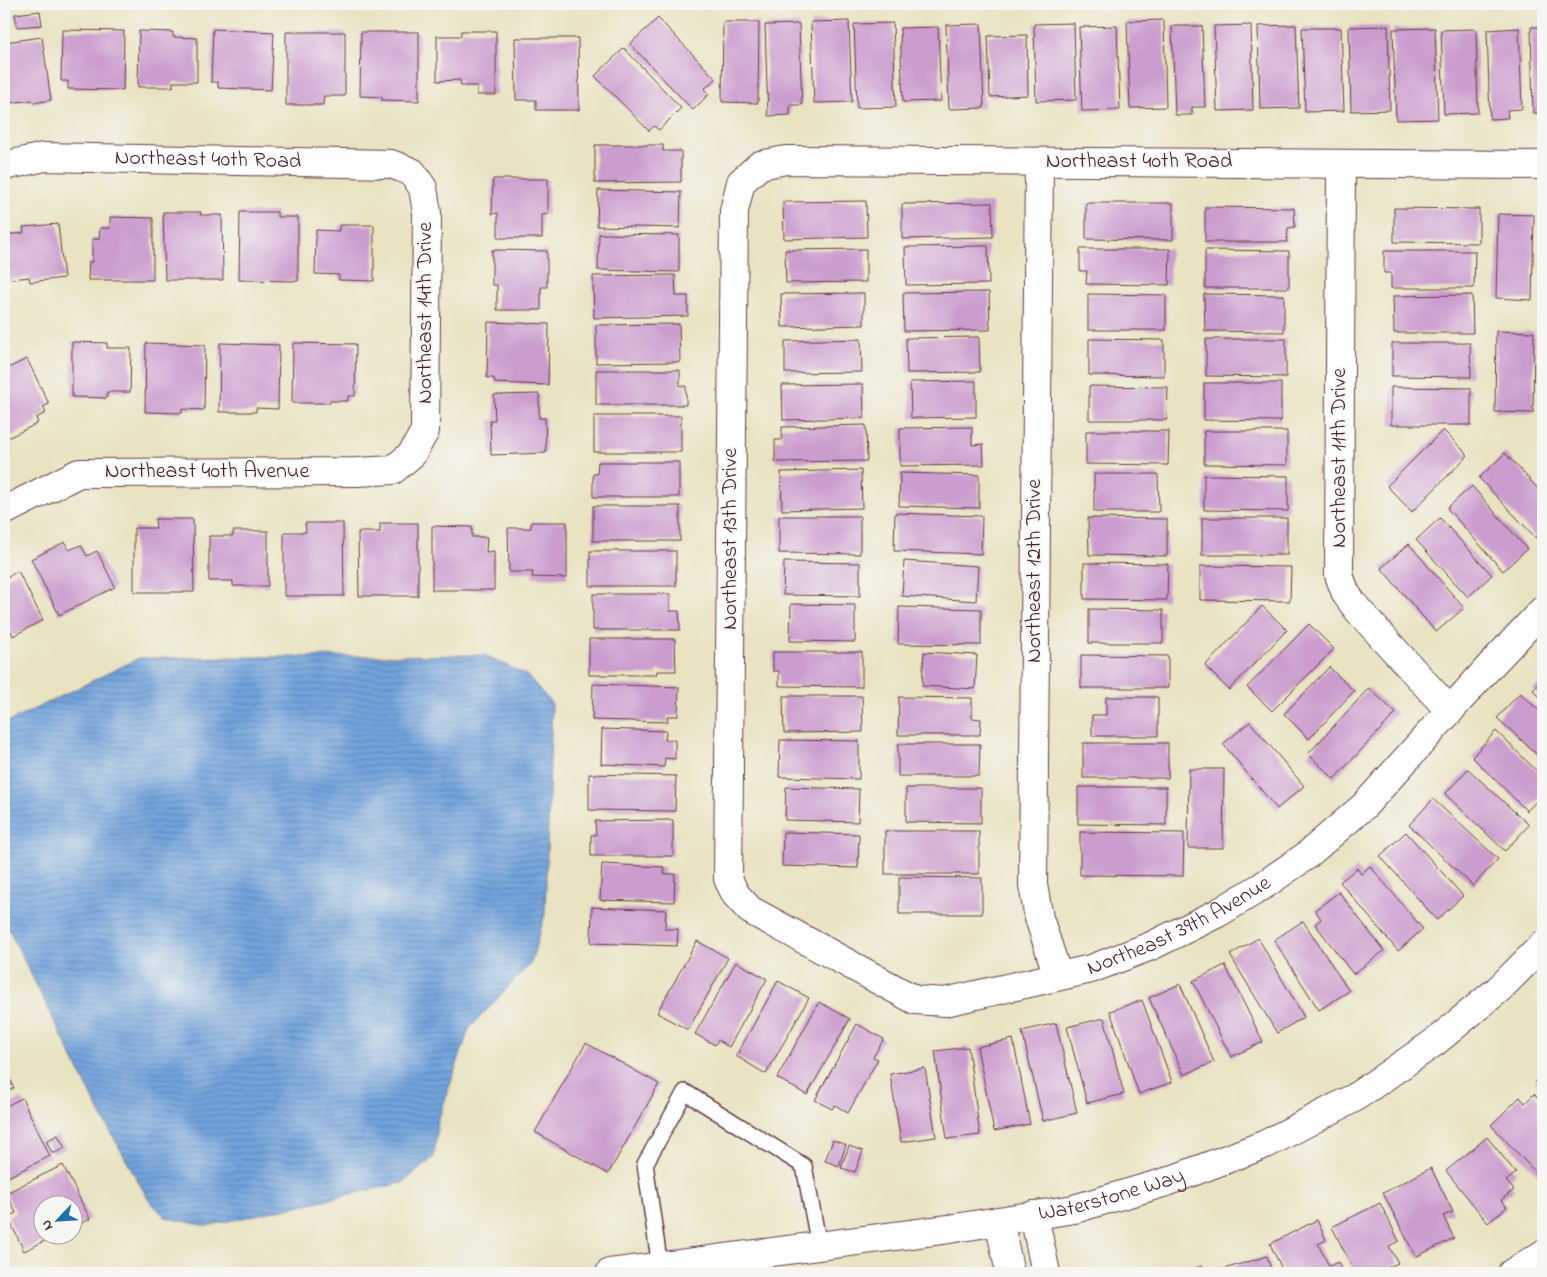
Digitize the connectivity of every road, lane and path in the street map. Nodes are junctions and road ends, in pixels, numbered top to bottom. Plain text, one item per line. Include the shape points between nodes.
1 (1039, 162) junction
2 (1341, 164) junction
3 (1543, 165) edge
4 (4, 166) edge
5 (412, 172) joint
6 (741, 182) joint
7 (412, 454) joint
8 (4, 511) edge
9 (1543, 610) edge
10 (1450, 710) junction
11 (736, 895) joint
12 (1543, 945) edge
13 (1058, 976) junction
14 (1034, 1215) junction
15 (999, 1221) junction
16 (819, 1246) junction
17 (1543, 1254) edge
18 (660, 1267) junction
19 (610, 1273) edge
20 (1010, 1273) edge
21 (1046, 1273) edge
22 (1512, 1273) edge

1 - 2 street, Northeast 40th Road
1 - 6 street, Northeast 40th Road via 786,160 760,165
1 - 13 street, Northeast 12th Drive via 1033,885
2 - 3 street, Northeast 40th Road
2 - 10 street, Northeast 11th Drive via 1339,575 1346,594 1358,610
4 - 5 street, Northeast 40th Road via 44,158 64,158 391,164
5 - 7 street, Northeast 14th Drive via 423,188 427,213 425,431
6 - 11 street, Northeast 13th Drive via 734,211 728,859 728,879
7 - 8 street, Northeast 40th Avenue via 393,470 79,473
9 - 10 street, Northeast 39th Avenue
10 - 13 street, Northeast 39th Avenue via 1364,806 1306,856 1262,887 1218,914 1151,946 1091,969
11 - 13 street, Northeast 39th Avenue via 750,910 915,1000 945,1002
12 - 14 street, Waterstone Way via 1499,989 1435,1042 1354,1098 1266,1144 1166,1182 1074,1209
14 - 15 street, Waterstone Way
14 - 21 street
15 - 16 street, Waterstone Way
15 - 20 street
16 - 18 street, Waterstone Way
16 - 18 lane via 804,1166 684,1092 646,1164
17 - 22 street
18 - 19 street, Waterstone Way

